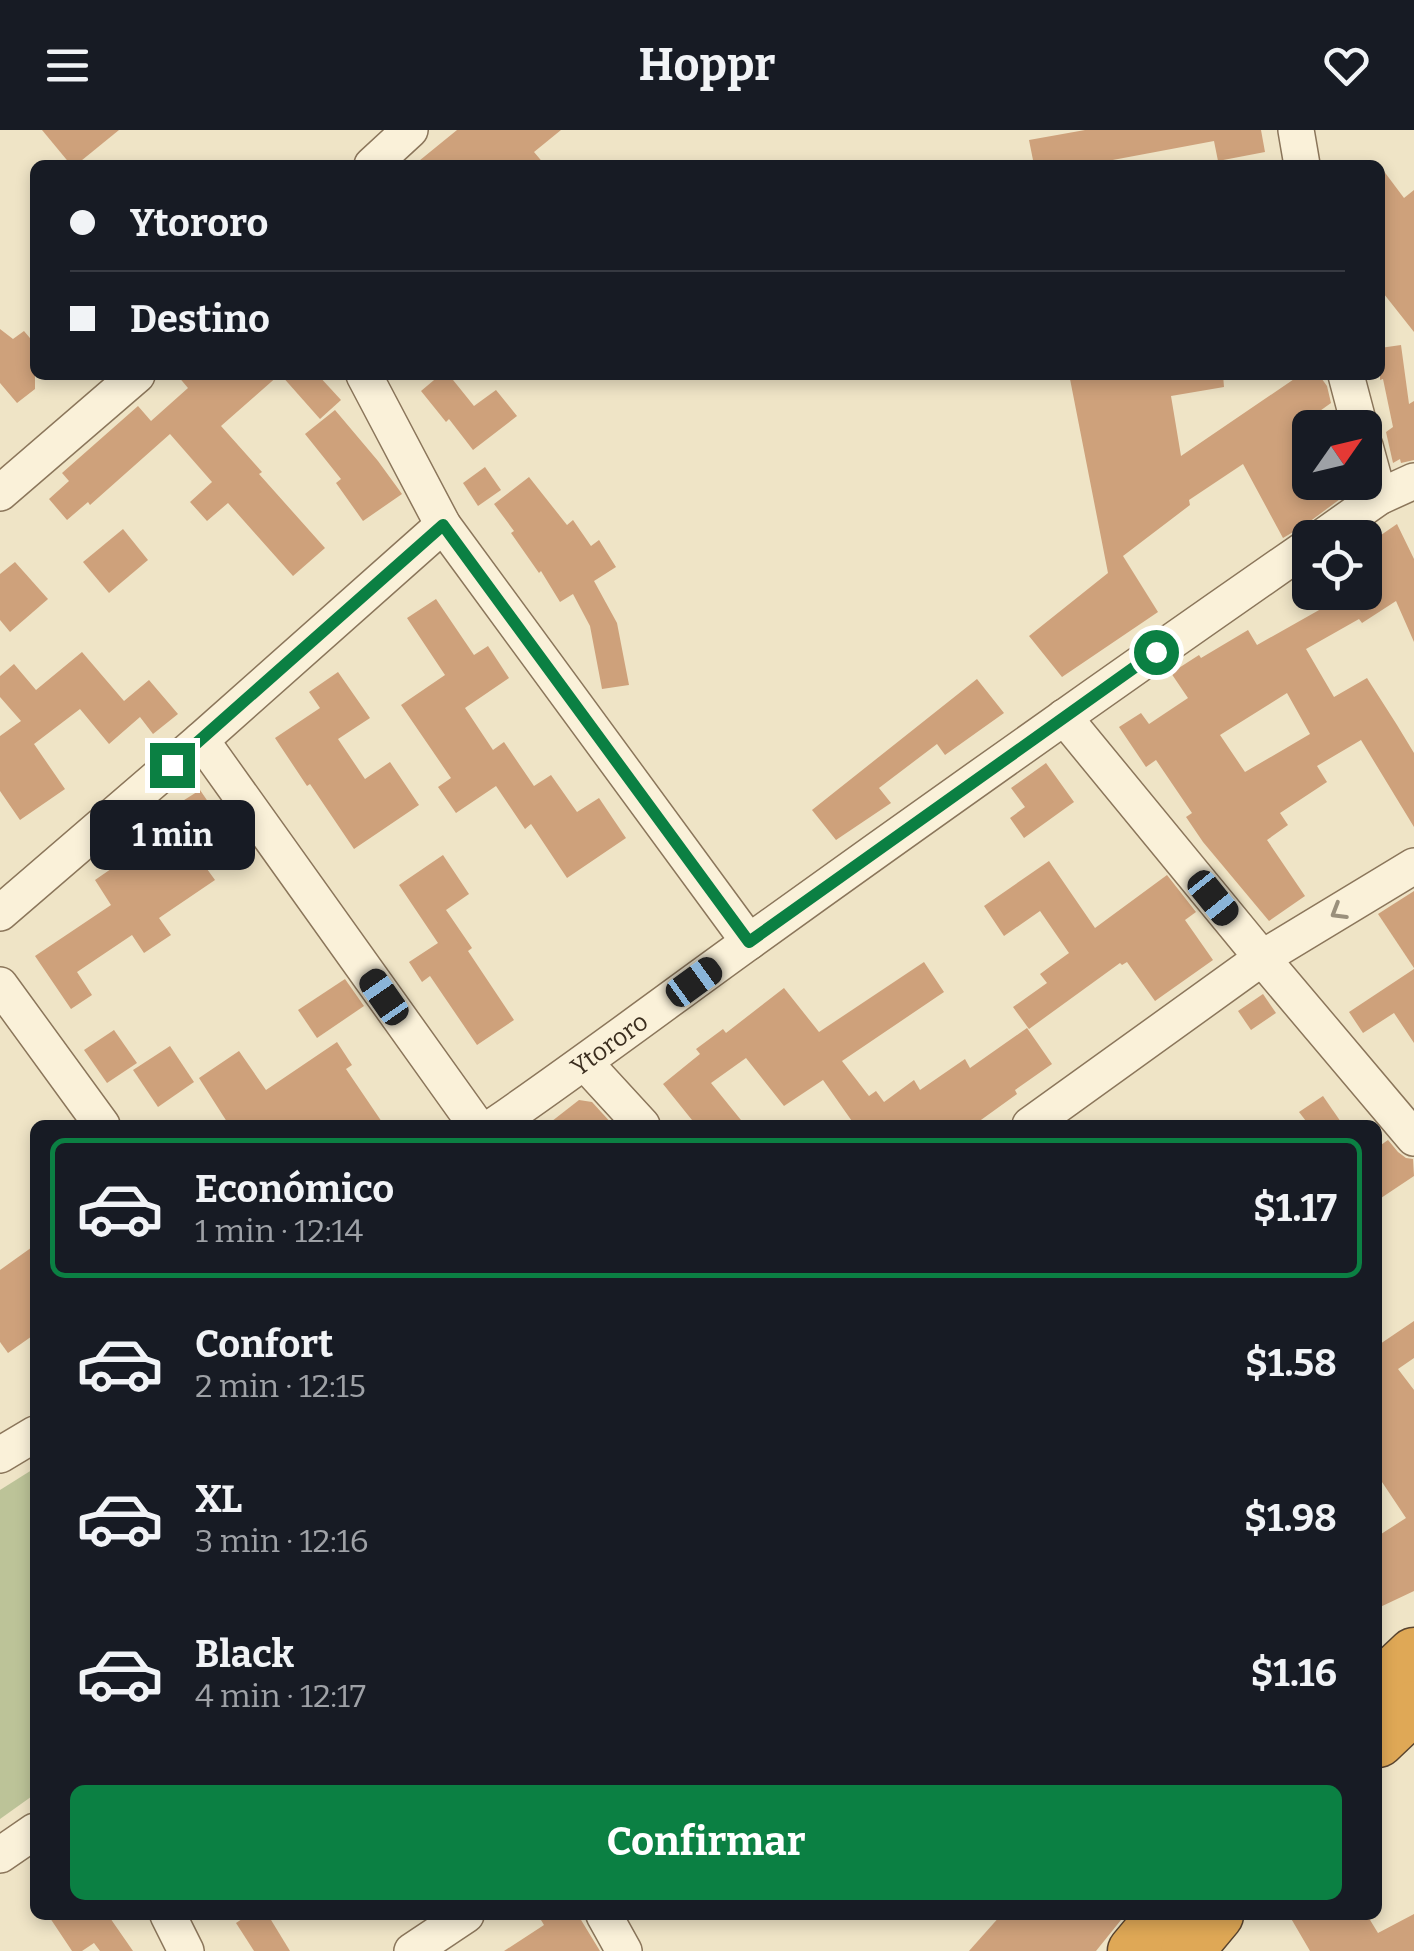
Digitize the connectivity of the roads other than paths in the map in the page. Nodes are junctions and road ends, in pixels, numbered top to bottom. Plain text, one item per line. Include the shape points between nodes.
1 (410, 130) edge
2 (1296, 130) edge
3 (377, 160) edge
4 (1301, 160) edge
5 (131, 380) edge
6 (367, 380) edge
7 (1347, 380) edge
8 (1355, 410) edge
9 (1414, 481) edge
10 (0, 493) edge
11 (1382, 496) edge
12 (1375, 500) edge
13 (1347, 520) edge
14 (443, 525) junction
15 (1292, 558) edge
16 (1064, 717) junction
17 (201, 740) junction
18 (1414, 866) edge
19 (0, 913) edge
20 (749, 942) junction
21 (1262, 958) junction
22 (0, 985) edge
23 (585, 1063) junction
24 (98, 1120) edge
25 (472, 1120) edge
26 (502, 1120) edge
27 (637, 1120) edge
28 (1037, 1120) edge
29 (1414, 1138) edge
30 (30, 1437) edge
31 (0, 1455) edge
32 (1414, 1654) edge
33 (1382, 1684) edge
34 (1414, 1706) edge
35 (1382, 1737) edge
36 (30, 1834) edge
37 (0, 1855) edge
38 (170, 1920) edge
39 (458, 1920) edge
40 (1160, 1920) edge
41 (1213, 1920) edge
42 (614, 1932) edge
43 (186, 1951) edge
44 (412, 1951) edge
45 (648, 1951) edge
46 (1134, 1951) edge
47 (1187, 1951) edge

1 - 3 street
2 - 4 street
5 - 10 street
6 - 14 street
7 - 8 street
9 - 11 street
12 - 13 street
14 - 17 street
14 - 20 street
15 - 16 street, Ytororo
16 - 20 street, Ytororo
16 - 21 street
17 - 19 street
17 - 25 street
18 -> 21 street
20 - 23 street, Ytororo
21 - 28 street
21 - 29 street
22 - 24 street
23 - 26 street, Ytororo
23 - 27 street
30 - 31 street
32 - 33 highway
34 - 35 highway
36 - 37 street
38 - 43 street
39 - 44 street
40 - 46 highway
41 - 47 highway
42 - 45 street

